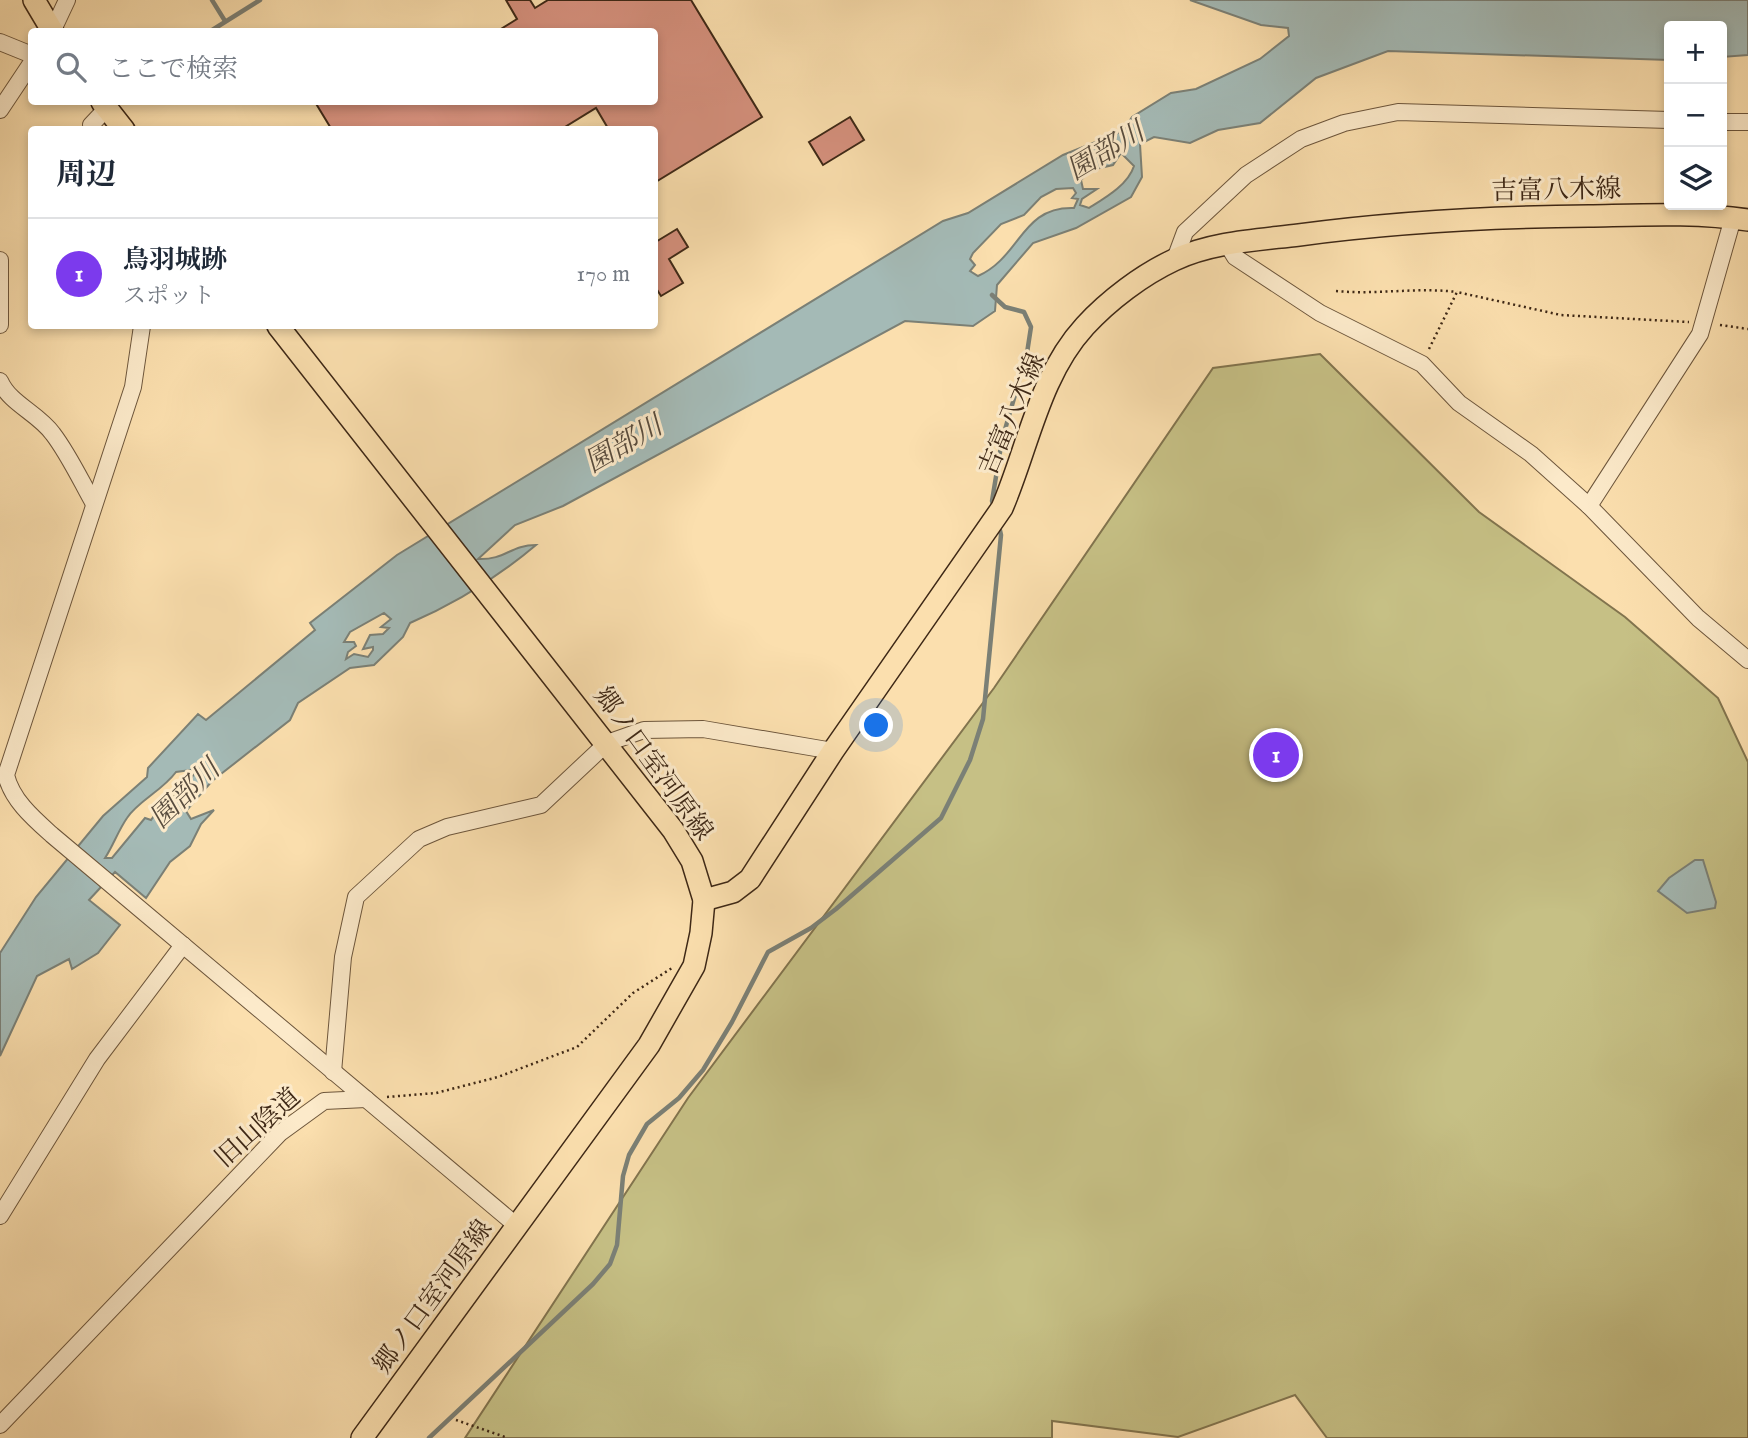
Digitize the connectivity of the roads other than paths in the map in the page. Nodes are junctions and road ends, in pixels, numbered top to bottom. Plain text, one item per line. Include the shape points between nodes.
1 (34, 0) edge
2 (66, 0) edge
3 (51, 28) edge
4 (54, 28) edge
5 (0, 42) edge
6 (28, 53) edge
7 (28, 68) edge
8 (105, 105) edge
9 (0, 110) edge
10 (1664, 120) edge
11 (1727, 122) edge
12 (1748, 122) edge
13 (91, 126) edge
14 (121, 126) edge
15 (1741, 219) edge
16 (1227, 244) junction
17 (1175, 259) junction
18 (0, 260) edge
19 (0, 325) edge
20 (142, 329) edge
21 (280, 329) edge
22 (0, 381) edge
23 (94, 505) junction
24 (1589, 506) junction
25 (1748, 660) edge
26 (607, 743) junction
27 (833, 751) junction
28 (704, 900) junction
29 (178, 941) junction
30 (333, 1072) junction
31 (366, 1099) junction
32 (0, 1216) edge
33 (517, 1226) junction
34 (0, 1425) edge
35 (362, 1438) edge

1 - 3 main road
2 - 4 street
5 - 6 street
7 - 9 street
8 - 13 street
8 - 14 main road
10 - 17 street via 1398,112 1344,123 1301,139 1246,175 1185,232
11 - 12 street
15 - 16 main road, 吉富八木線 via 1644,215 1482,218 1382,224
15 - 24 street via 1705,322
16 - 17 main road, 吉富八木線
16 - 24 street via 1235,257 1320,313 1422,364 1459,403 1531,454
17 - 27 main road, 吉富八木線 via 1124,291 1084,327 1050,383 1002,508
18 - 19 street
20 - 23 street via 133,387
21 - 26 main road, 郷ノ口室河原線
22 - 23 street via 6,394 39,417 54,435
23 - 29 street via 6,775 9,789 30,814
24 - 25 street via 1698,618
26 - 27 street via 644,730 703,729
26 - 28 main road, 郷ノ口室河原線 via 674,830 692,861
26 - 30 street via 541,805 447,827 419,839 356,897 343,957
27 - 28 main road, 吉富八木線 via 750,879 733,892
28 - 33 main road, 郷ノ口室河原線 via 694,966 649,1045
29 - 30 street
29 - 32 street via 97,1059
30 - 31 street
31 - 33 street
31 - 34 street, 旧山陰道 via 324,1101 280,1133
33 - 35 main road, 郷ノ口室河原線

